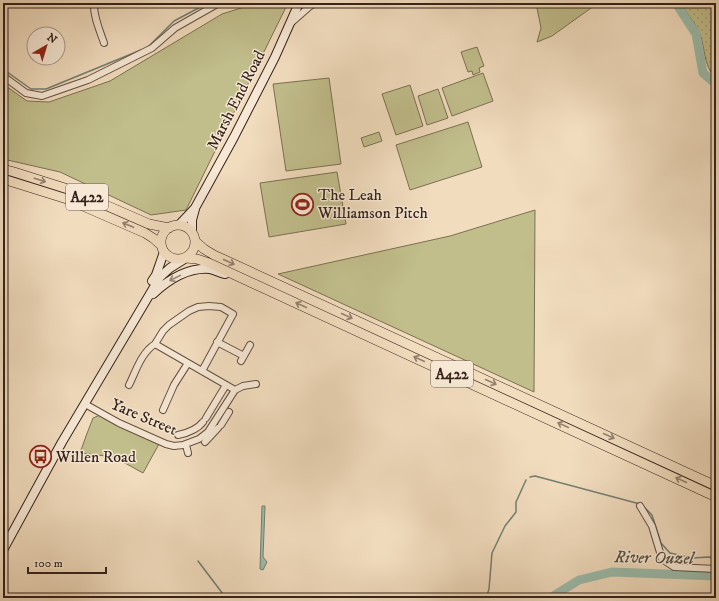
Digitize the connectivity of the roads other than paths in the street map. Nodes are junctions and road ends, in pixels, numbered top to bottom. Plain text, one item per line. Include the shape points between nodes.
1 (94, 3) edge
2 (219, 3) edge
3 (299, 3) edge
4 (315, 3) edge
5 (290, 24) junction
6 (104, 43) dead end
7 (3, 76) edge
8 (3, 169) edge
9 (3, 179) edge
10 (195, 208) junction
11 (179, 225) junction
12 (169, 228) junction
13 (192, 232) junction
14 (196, 242) junction
15 (162, 248) junction
16 (186, 258) junction
17 (252, 283) junction
18 (145, 302) junction
19 (217, 342) junction
20 (155, 344) junction
21 (250, 345) dead end
22 (188, 363) junction
23 (202, 371) junction
24 (256, 384) dead end
25 (129, 385) dead end
26 (226, 385) junction
27 (235, 390) junction
28 (85, 404) junction
29 (163, 410) dead end
30 (229, 412) dead end
31 (219, 415) junction
32 (225, 419) junction
33 (190, 432) junction
34 (210, 433) junction
35 (178, 435) dead end
36 (194, 441) junction
37 (205, 442) dead end
38 (186, 445) junction
39 (188, 453) dead end
40 (716, 486) edge
41 (716, 497) edge
42 (640, 506) dead end
43 (3, 543) edge
44 (3, 550) edge
45 (716, 569) edge

1 - 6 street
2 - 7 street via 175,28 152,48 88,80 42,96 26,93
3 - 5 street, Marsh End Road
4 - 5 street
5 - 10 street, Marsh End Road via 234,137
8 -> 12 main road, A422 via 71,190 150,224
15 -> 9 main road, A422 via 145,233 67,199
10 - 11 street, Marsh End Road
10 - 13 street, Marsh End Road
11 - 12 main road
11 - 13 main road via 189,228
12 - 15 main road via 162,235
13 - 14 main road
14 - 16 main road via 193,252
14 -> 40 main road, A422 via 214,255
15 - 16 main road via 170,258
15 - 43 street via 156,275
16 - 17 main road, A422 via 209,263
16 - 18 street via 160,277
17 -> 18 street via 211,270 198,270 168,281
41 -> 17 main road, A422
18 - 28 street
19 - 20 street via 233,314 209,306 189,311 169,325
19 - 21 street via 242,358
19 - 23 street
20 - 22 street
20 - 25 street via 144,354
22 - 23 street
22 - 29 street via 174,385
23 - 26 street
24 - 27 street
26 - 27 street
26 - 33 street, Yare Street via 205,420
27 - 31 street, Yare Street
28 - 38 street, Yare Street via 166,444
28 - 44 street
30 - 32 street, Yare Street
31 - 32 street
31 - 34 street, Yare Street
32 - 34 street, Yare Street
33 - 35 street, Yare Street
33 - 36 street, Yare Street
34 - 36 street, Yare Street
34 - 37 street, Yare Street
36 - 38 street, Yare Street
38 - 39 street
42 - 45 street via 652,526 662,559 674,567

